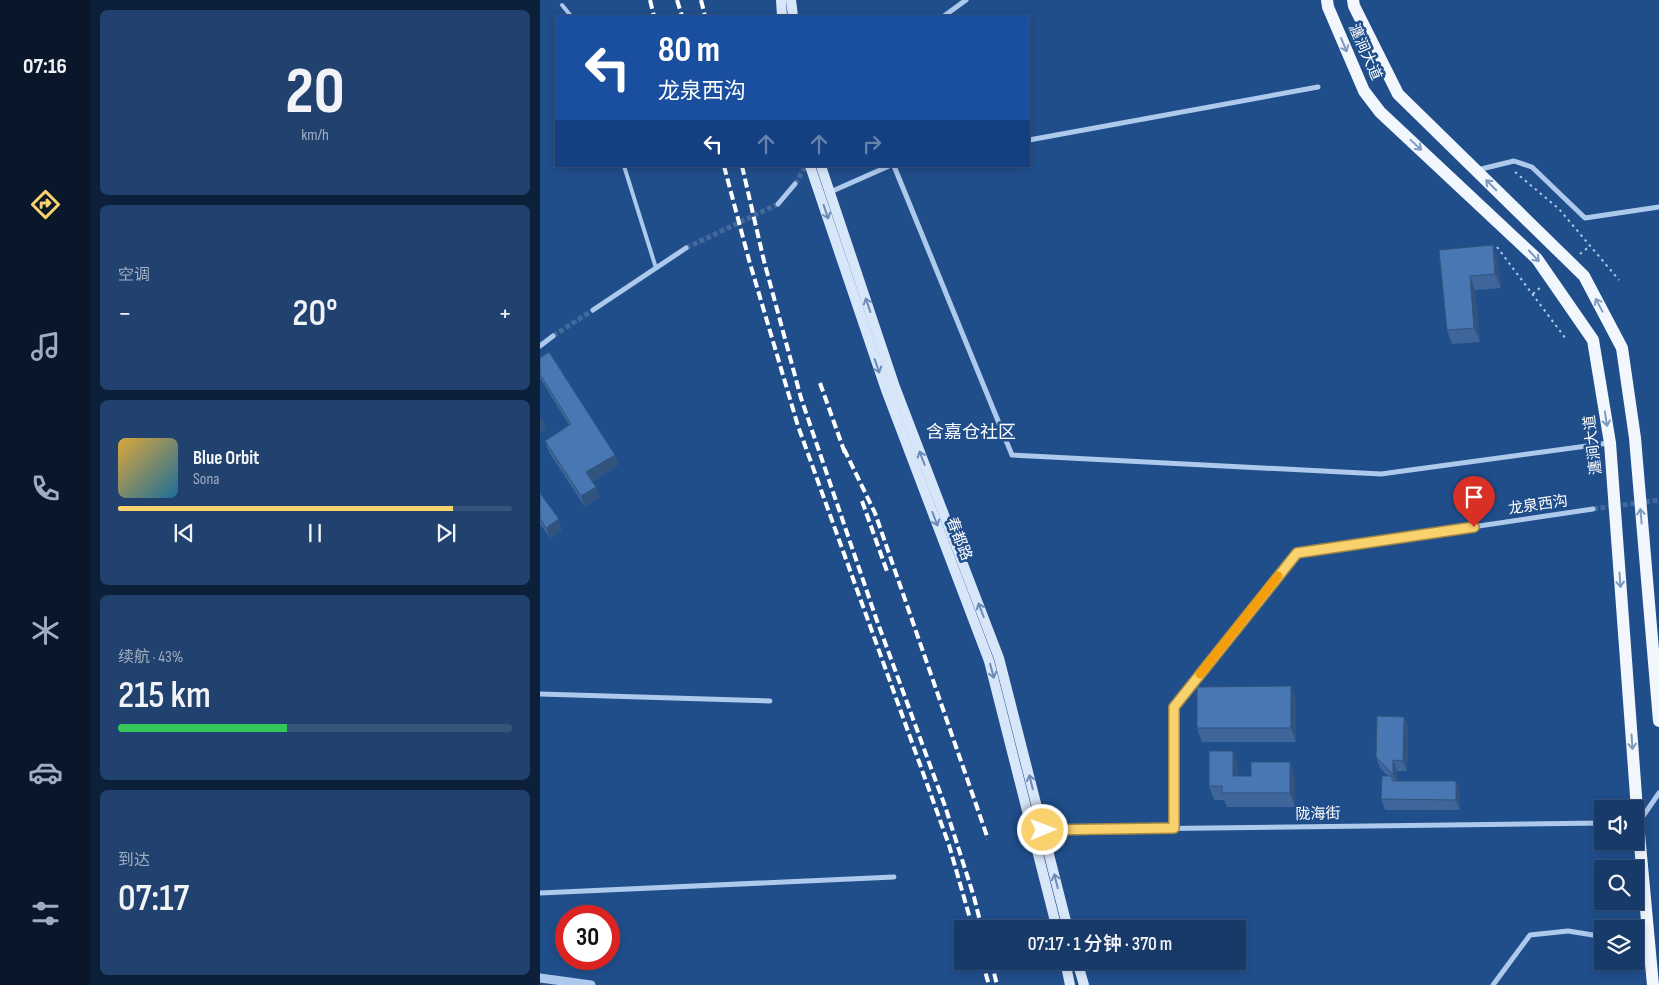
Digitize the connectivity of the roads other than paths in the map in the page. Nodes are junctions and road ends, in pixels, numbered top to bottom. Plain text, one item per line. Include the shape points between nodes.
1 (781, 0) edge
2 (791, 0) edge
3 (966, 0) edge
4 (1327, 0) edge
5 (1353, 0) edge
6 (562, 5) dead end
7 (570, 15) edge
8 (782, 15) edge
9 (792, 15) edge
10 (945, 15) edge
11 (1318, 87) dead end
12 (1030, 140) edge
13 (624, 167) edge
14 (811, 167) edge
15 (821, 167) edge
16 (888, 167) edge
17 (894, 167) edge
18 (1476, 171) junction
19 (795, 184) tunnel mouth
20 (825, 194) junction
21 (778, 204) tunnel mouth
22 (1659, 207) edge
23 (686, 248) tunnel mouth
24 (656, 268) junction
25 (593, 310) tunnel mouth
26 (553, 336) tunnel mouth
27 (540, 346) edge
28 (1610, 443) junction
29 (1593, 509) tunnel mouth
30 (540, 694) edge
31 (770, 701) dead end
32 (1659, 721) edge
33 (1659, 793) edge
34 (1635, 800) edge
35 (1644, 813) edge
36 (1594, 823) edge
37 (1174, 828) junction
38 (1038, 831) junction
39 (1638, 850) edge
40 (894, 877) dead end
41 (540, 893) edge
42 (1055, 920) edge
43 (1065, 920) edge
44 (1640, 920) edge
45 (1594, 934) edge
46 (1644, 949) edge
47 (1067, 970) edge
48 (1079, 970) edge
49 (540, 978) edge
50 (1083, 984) edge
51 (591, 985) edge
52 (1070, 985) edge
53 (1493, 985) edge
54 (1652, 985) edge

1 - 8 main road
2 - 9 main road
3 - 10 street
4 -> 28 main road, 瀍涧大道 via 1364,91 1380,112 1537,259 1593,340
5 - 18 main road, 瀍涧大道 via 1398,94
6 - 7 lane
11 - 12 street
13 - 24 lane
14 - 20 main road, 春都路
15 - 20 main road, 春都路
16 - 20 street
17 - 28 street via 1012,455 1381,474
18 - 22 street via 1514,162 1532,167 1585,218
32 -> 18 main road, 瀍涧大道 via 1634,438 1622,348 1584,276
19 - 21 street
20 - 38 main road, 春都路 via 999,658
23 - 24 street
24 - 25 street
26 - 27 street
28 -> 34 main road, 瀍涧大道
29 - 37 street, 龙泉西沟 via 1297,553 1174,707
30 - 31 street
33 - 35 street
36 - 37 street, 陇海街
37 - 38 street, 陇海街
38 - 42 main road, 春都路
43 -> 38 main road, 春都路
39 - 44 main road, 瀍涧大道
40 - 41 street
45 - 53 street via 1568,931 1530,935
46 - 54 main road, 瀍涧大道
47 - 52 main road
48 - 50 main road
49 - 51 street

